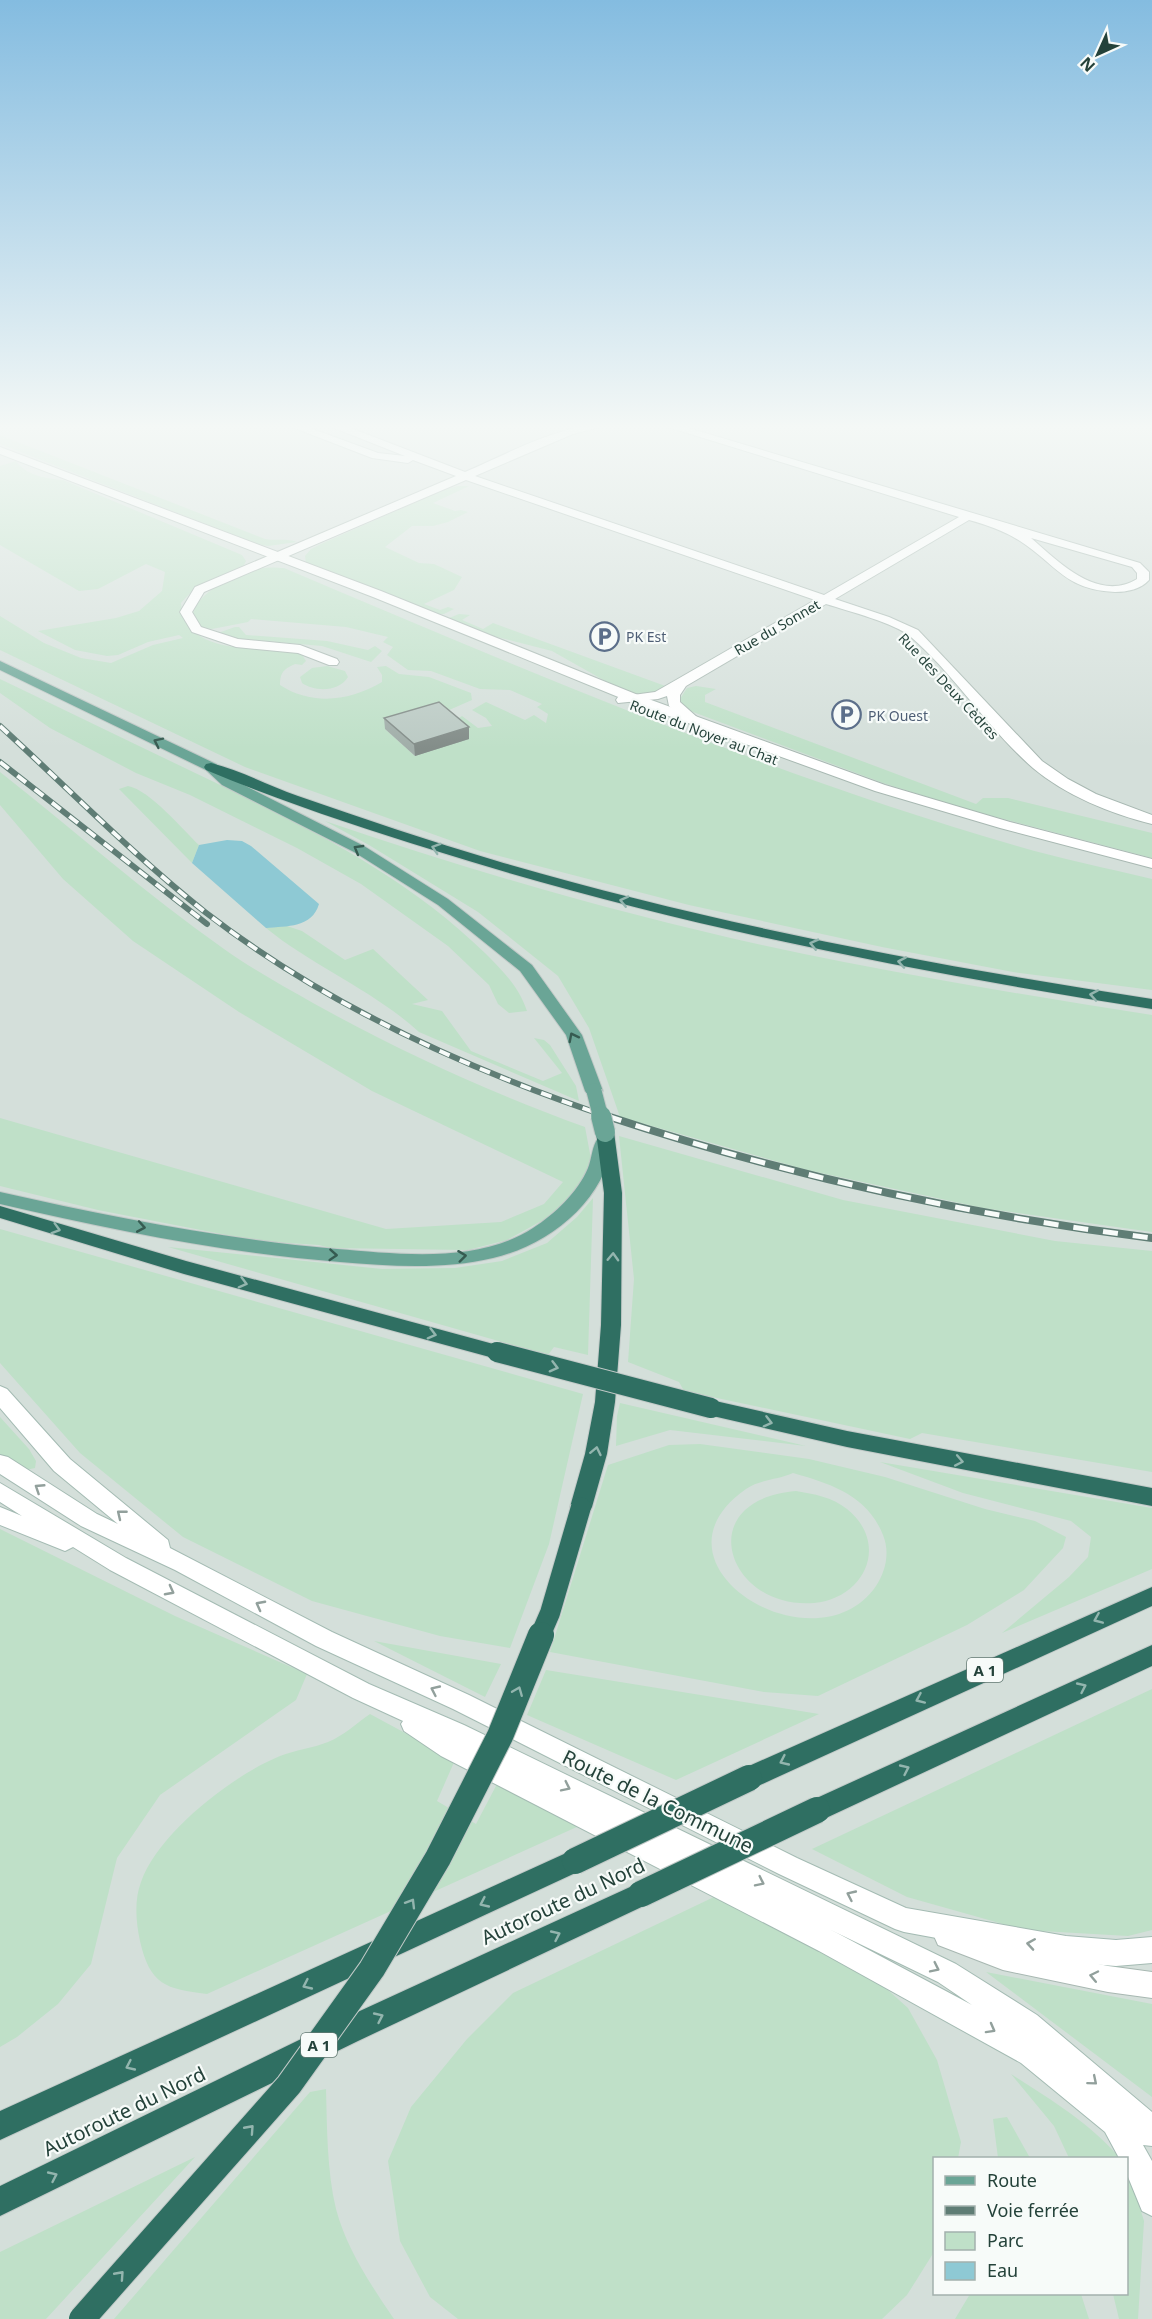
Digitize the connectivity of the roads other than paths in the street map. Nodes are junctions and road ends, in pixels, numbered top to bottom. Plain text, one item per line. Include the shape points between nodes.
1 (208, 532) edge
2 (329, 532) edge
3 (629, 532) edge
4 (941, 532) edge
5 (1010, 532) edge
6 (1019, 532) edge
7 (270, 557) junction
8 (825, 600) junction
9 (885, 620) junction
10 (333, 662) dead end
11 (0, 665) edge
12 (681, 683) junction
13 (623, 700) junction
14 (638, 700) junction
15 (691, 718) junction
16 (211, 768) junction
17 (1152, 820) edge
18 (1152, 827) edge
19 (1152, 864) edge
20 (1152, 872) edge
21 (1152, 1004) edge
22 (605, 1132) junction
23 (0, 1198) edge
24 (0, 1212) edge
25 (0, 1394) edge
26 (0, 1463) edge
27 (0, 1491) edge
28 (1152, 1497) edge
29 (0, 1516) edge
30 (118, 1564) junction
31 (183, 1564) junction
32 (1152, 1596) edge
33 (1152, 1655) edge
34 (361, 1691) junction
35 (904, 1920) junction
36 (1152, 1950) edge
37 (1152, 1985) edge
38 (1115, 2122) junction
39 (0, 2126) edge
40 (1152, 2132) edge
41 (0, 2201) edge
42 (1152, 2201) edge
43 (81, 2319) edge

1 - 7 street, Route du Noyer au Chat
2 - 7 street
3 - 8 street
4 - 8 street, Rue du Sonnet
5 - 6 street via 1081,583 1118,589 1143,580 1143,572 1136,566
7 - 10 street via 199,590 186,612 196,629 236,643 300,649
7 - 13 street, Route du Noyer au Chat
7 - 14 street, Route du Noyer au Chat via 377,594
8 - 9 street
8 - 12 street, Rue du Sonnet
9 - 17 street, Rue des Deux Cèdres via 914,633 1021,750 1051,776 1090,797
9 - 18 street, Rue des Deux Cèdres via 912,642 1030,769 1084,802
16 -> 11 main road
12 - 14 street, Rue du Sonnet
12 - 15 street via 673,695 674,703
13 - 14 street
13 - 20 street, Route du Noyer au Chat via 837,782 1014,837
14 - 15 street, Route du Noyer au Chat
15 - 19 street, Route du Noyer au Chat via 880,788
21 -> 16 highway via 871,957 602,895 482,863 265,791
22 -> 16 main road, bridge via 574,1035 526,968 443,902 358,849 227,782
23 -> 22 main road via 83,1218 291,1252 404,1260 446,1258 512,1246 550,1225 584,1192 602,1162
43 -> 22 highway, bridge via 289,2085 372,1969 438,1858 500,1736 550,1613 596,1454 611,1325 613,1193
24 -> 28 highway, bridge via 184,1267 711,1408 847,1439
31 -> 25 street, Route de la Commune via 62,1465
31 -> 26 street, Route de la Commune via 88,1520
27 - 30 street
29 - 30 street
30 -> 34 street
35 -> 31 street, Route de la Commune via 461,1702 324,1639
32 -> 39 highway, Autoroute du Nord / A 1, bridge via 749,1778
41 -> 33 highway, Autoroute du Nord / A 1, bridge via 348,2031
34 -> 38 street via 450,1748 997,2033 1031,2054
34 -> 40 street via 455,1732 947,1973 1027,2025
36 -> 35 street via 1116,1953 1066,1949
37 -> 35 street, Route de la Commune via 1003,1957
38 - 40 street
38 - 42 street via 1145,2177

